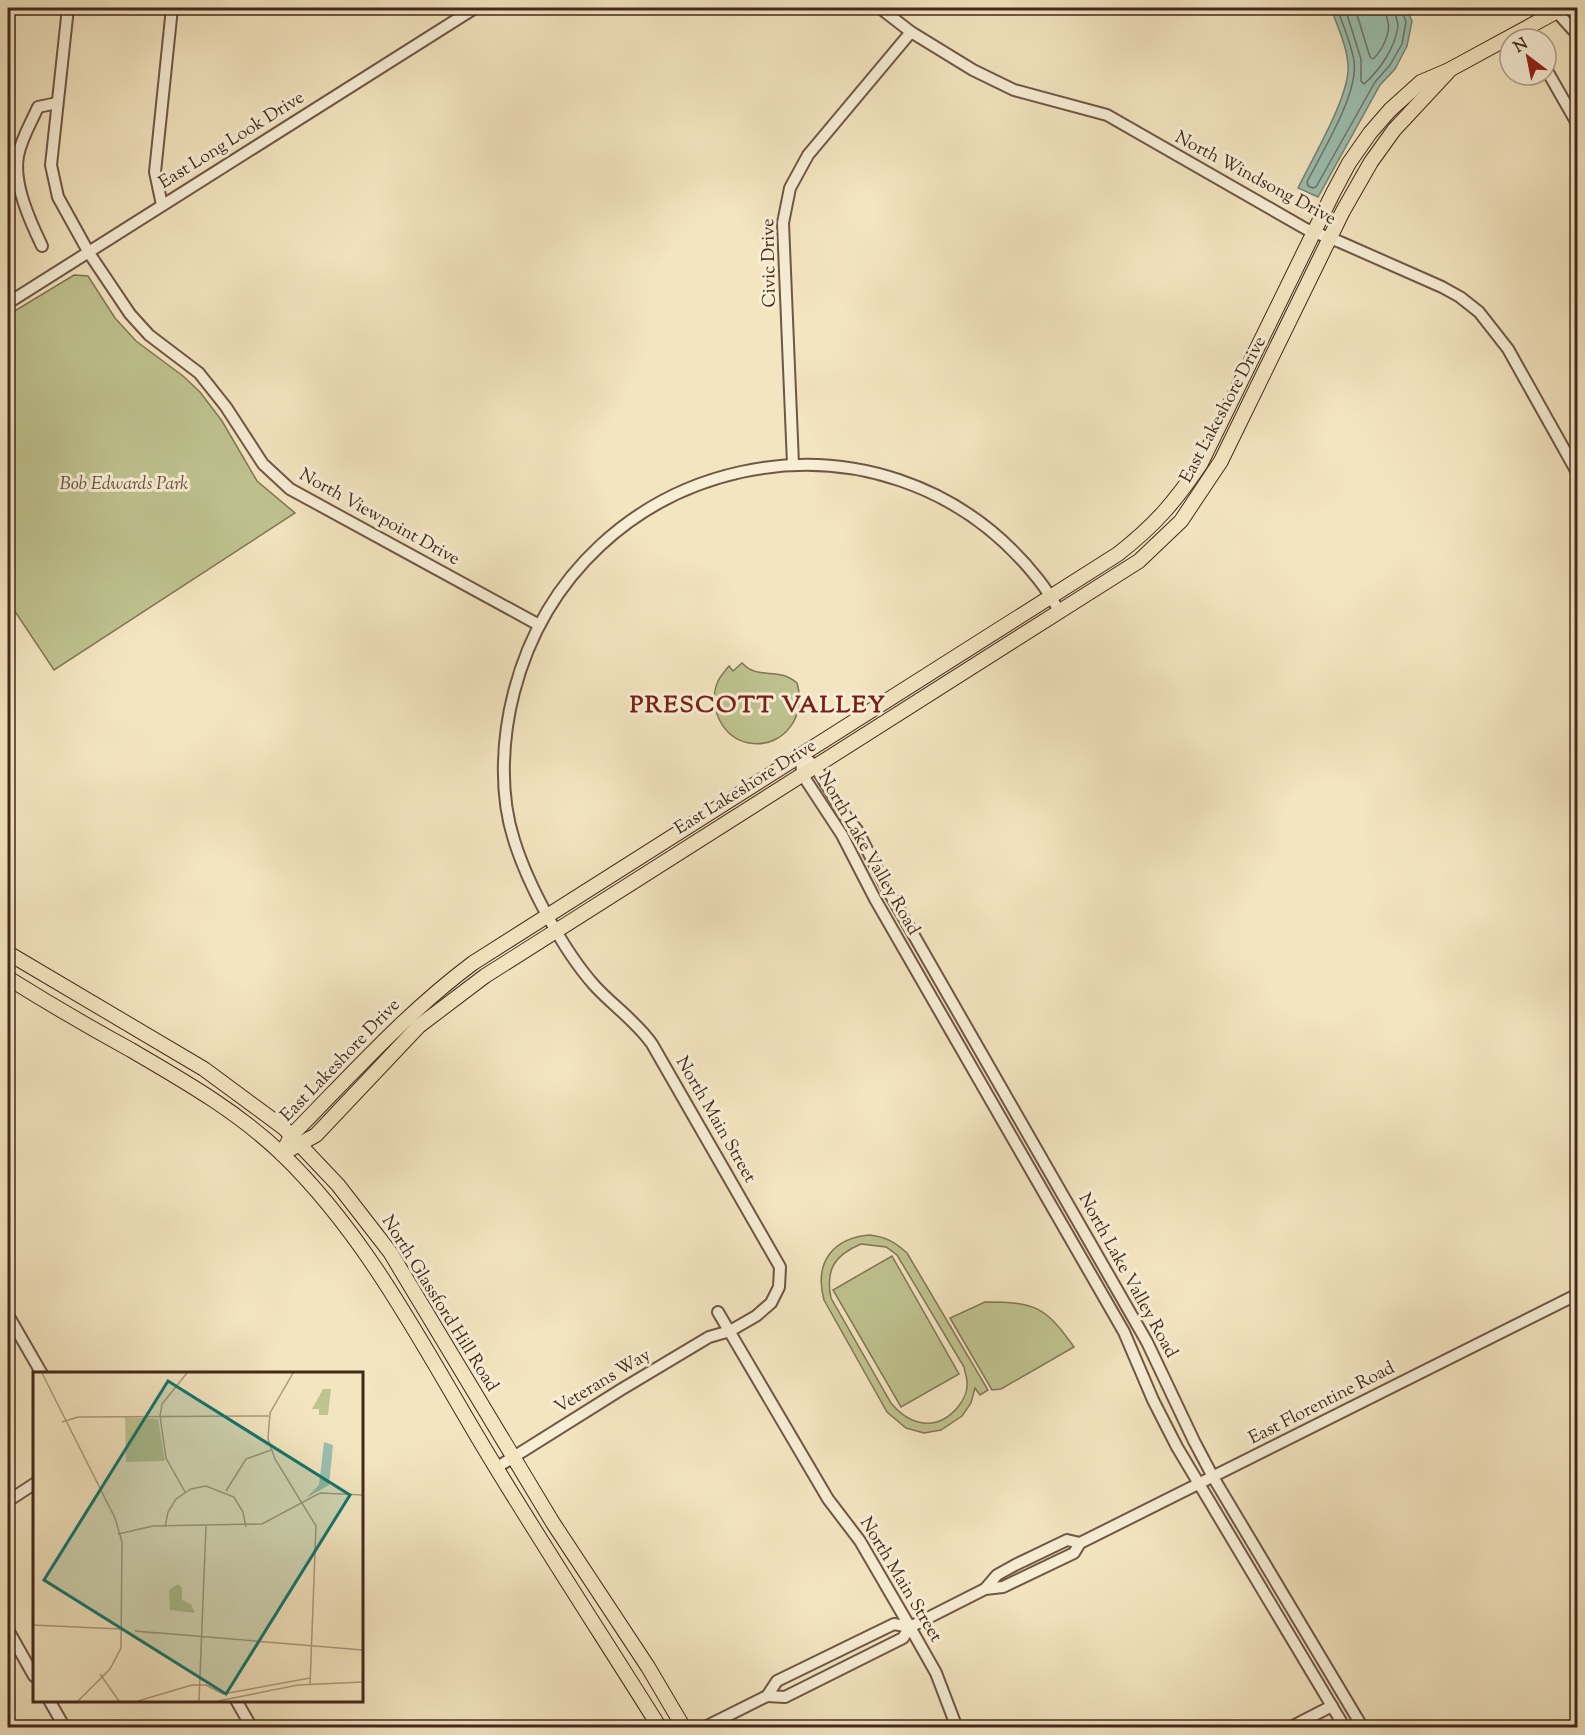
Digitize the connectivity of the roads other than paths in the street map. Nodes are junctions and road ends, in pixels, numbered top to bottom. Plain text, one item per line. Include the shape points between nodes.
1 (68, 8) edge
2 (172, 8) edge
3 (475, 8) edge
4 (880, 8) edge
5 (1560, 9) edge
6 (1536, 27) edge
7 (1578, 31) edge
8 (911, 32) junction
9 (1498, 47) edge
10 (1449, 70) junction
11 (1556, 87) edge
12 (57, 103) junction
13 (1578, 125) edge
14 (162, 205) junction
15 (1314, 233) junction
16 (1330, 239) junction
17 (42, 246) dead end
18 (89, 253) junction
19 (8, 303) edge
20 (1210, 444) junction
21 (1225, 453) junction
22 (793, 464) junction
23 (1578, 474) edge
24 (1050, 596) junction
25 (1059, 611) junction
26 (539, 626) junction
27 (801, 754) junction
28 (815, 766) junction
29 (802, 774) junction
30 (547, 915) junction
31 (556, 929) junction
32 (8, 953) edge
33 (8, 978) edge
34 (414, 1021) junction
35 (296, 1140) junction
36 (282, 1154) junction
37 (1578, 1294) edge
38 (718, 1312) dead end
39 (8, 1315) edge
40 (730, 1331) junction
41 (41, 1372) edge
42 (513, 1456) junction
43 (496, 1468) junction
44 (1213, 1477) junction
45 (33, 1485) edge
46 (1198, 1485) junction
47 (8, 1501) edge
48 (910, 1627) junction
49 (8, 1630) edge
50 (33, 1674) edge
51 (767, 1696) junction
52 (50, 1702) edge
53 (237, 1702) edge
54 (1332, 1706) junction
55 (65, 1728) edge
56 (252, 1728) edge
57 (660, 1728) edge
58 (684, 1728) edge
59 (703, 1728) edge
60 (957, 1728) edge
61 (1289, 1728) edge
62 (1346, 1728) edge
63 (1363, 1728) edge

1 - 12 street, North Viewpoint Drive
2 - 14 street via 155,172
3 - 14 street, East Long Look Drive
4 - 8 street, North Windsong Drive
5 - 6 main road, East Lakeshore Drive
5 - 7 street via 1572,30
8 - 15 street, North Windsong Drive via 1014,90 1107,115
8 - 22 street, Civic Drive via 808,155 790,188 783,223
9 - 10 main road, East Lakeshore Drive
10 - 15 main road, East Lakeshore Drive via 1421,82 1370,133 1349,163
10 - 16 main road, East Lakeshore Drive via 1394,130 1371,162
11 - 13 street
12 - 17 street via 38,108 18,158 22,193
12 - 18 street, North Viewpoint Drive via 51,165 58,197
14 - 18 street, East Long Look Drive
15 - 16 street, North Windsong Drive
15 - 20 main road, East Lakeshore Drive
16 - 21 main road, East Lakeshore Drive
16 - 23 street, North Windsong Drive via 1442,287 1479,312 1508,349
18 - 19 street, East Long Look Drive
18 - 26 street, North Viewpoint Drive via 130,314 149,335 199,373 263,464 290,489
20 - 21 main road
20 - 24 main road, East Lakeshore Drive via 1177,498 1146,531 1118,554
21 - 25 main road, East Lakeshore Drive via 1181,521 1163,539 1139,561
22 - 24 street, North Main Street via 866,471 912,485 948,502 1011,550
22 - 26 street, North Main Street via 714,478 644,511 585,560
24 - 25 street, North Main Street
24 - 27 main road, East Lakeshore Drive
25 - 28 main road, East Lakeshore Drive
26 - 30 street, North Main Street via 523,661 511,704 504,770 513,839
27 - 28 street, North Lake Valley Road
27 - 29 street, North Lake Valley Road
27 - 30 main road, East Lakeshore Drive
28 - 29 main road, East Lakeshore Drive
28 - 44 street, North Lake Valley Road via 857,830 1147,1342
29 - 31 main road, East Lakeshore Drive
29 - 46 street, North Lake Valley Road via 842,835 1124,1332 1160,1414
30 - 31 street, North Main Street
30 - 34 main road, East Lakeshore Drive via 473,963
31 - 34 main road, East Lakeshore Drive
31 - 40 street, North Main Street via 580,968 641,1028 652,1044 780,1267 779,1287 771,1303
32 - 35 main road, North Glassford Hill Road via 204,1069
33 - 36 main road, North Glassford Hill Road via 207,1095
34 - 35 main road, East Lakeshore Drive
35 - 36 main road, East Lakeshore Drive
35 - 42 main road, North Glassford Hill Road via 338,1185 390,1252
36 - 43 main road, North Glassford Hill Road via 357,1242 389,1288
37 - 44 street, East Florentine Road
38 - 40 street, North Main Street
39 - 41 street
40 - 42 street, Veterans Way via 709,1337
40 - 48 street, North Main Street via 828,1499 860,1541
42 - 43 street, Veterans Way
42 - 58 main road, North Glassford Hill Road
43 - 57 main road, North Glassford Hill Road
44 - 46 street, East Florentine Road
44 - 63 street, North Lake Valley Road
45 - 47 street
46 - 48 street, East Florentine Road via 1080,1543 1067,1540 1015,1565 996,1575 985,1589
46 - 54 street, North Lake Valley Road
48 - 51 street, East Florentine Road via 903,1638 785,1696
48 - 51 street, East Florentine Road via 894,1624 777,1682
48 - 60 street, North Main Street via 936,1673
49 - 50 street
51 - 59 street, East Florentine Road
52 - 55 street
53 - 56 street
54 - 61 street
54 - 62 street, North Lake Valley Road

